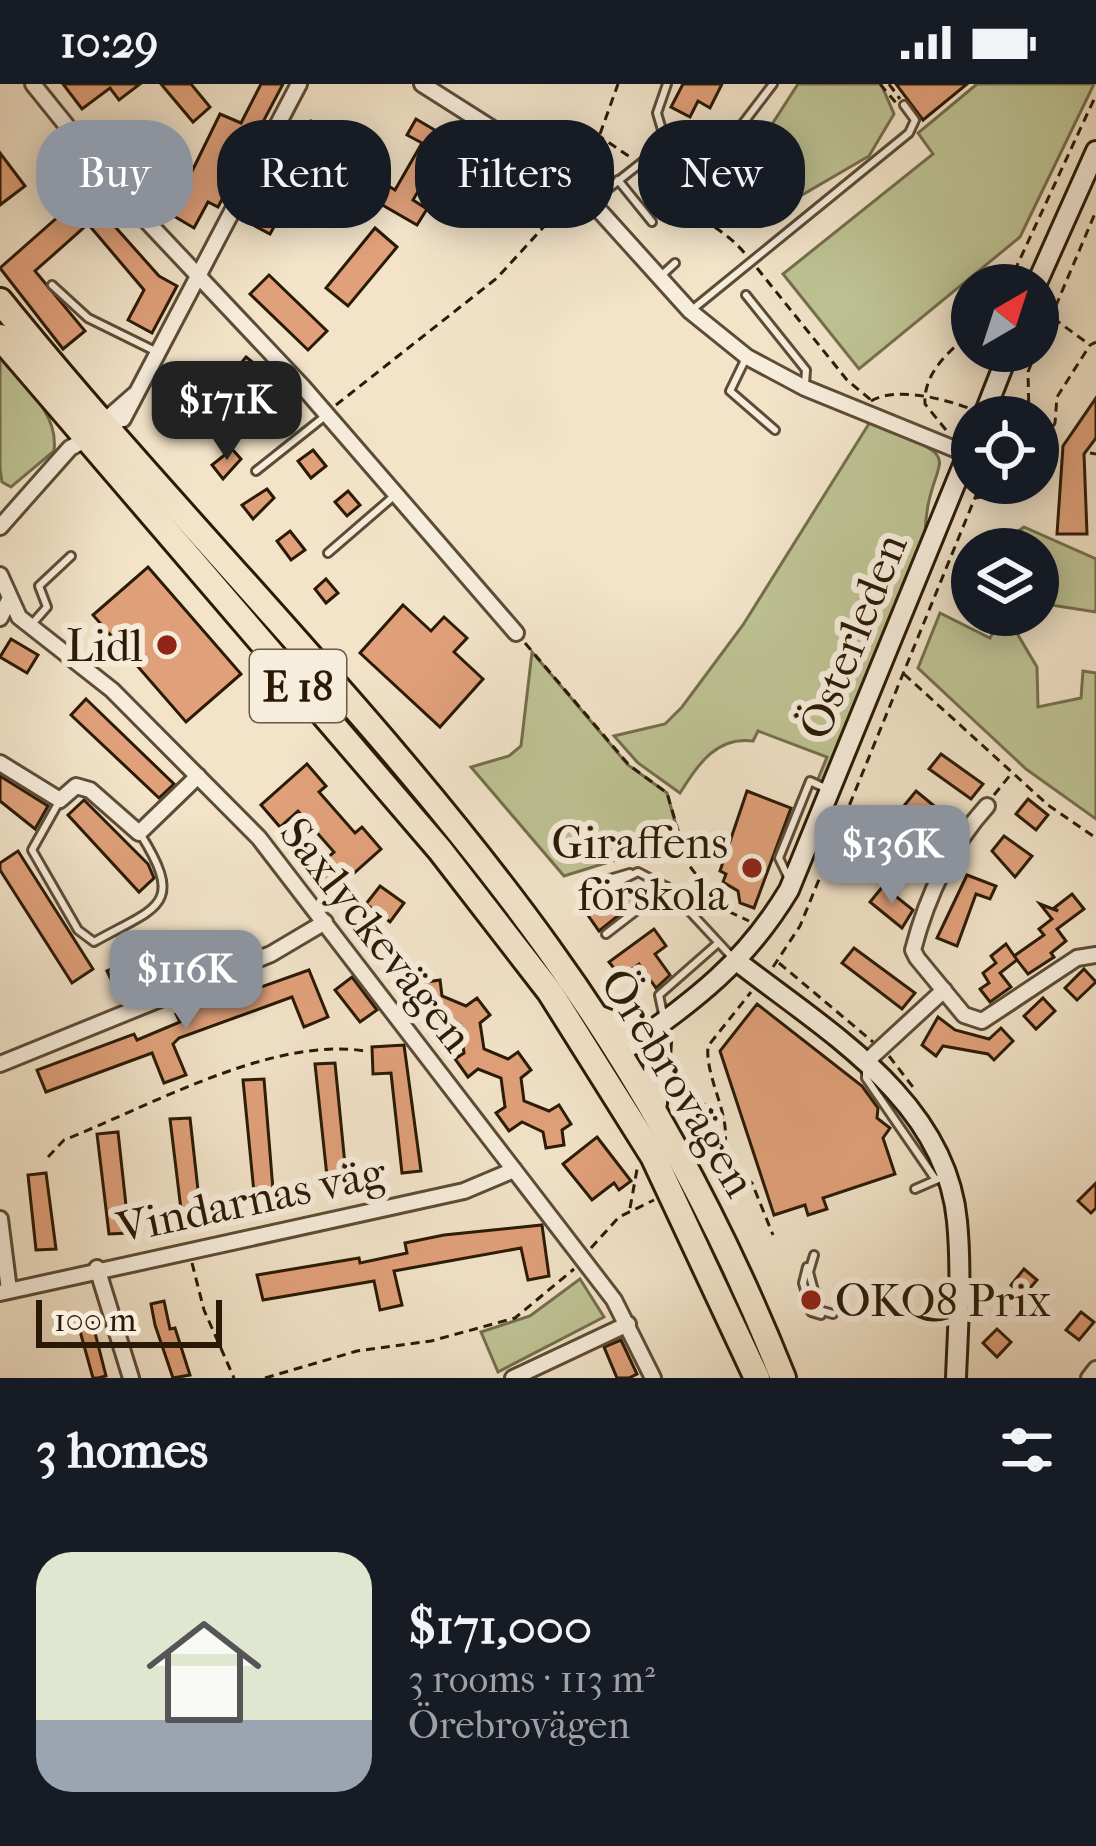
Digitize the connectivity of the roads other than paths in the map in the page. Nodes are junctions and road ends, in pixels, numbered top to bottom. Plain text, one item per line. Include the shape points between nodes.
1 (33, 84) edge
2 (299, 84) edge
3 (422, 84) edge
4 (667, 84) edge
5 (773, 84) edge
6 (904, 106) road end
7 (483, 120) edge
8 (660, 120) edge
9 (746, 120) edge
10 (1096, 151) edge
11 (638, 164) edge
12 (618, 180) junction
13 (614, 183) edge
14 (638, 205) edge
15 (614, 224) edge
16 (675, 263) dead end
17 (1045, 264) edge
18 (196, 277) junction
19 (659, 277) junction
20 (52, 285) dead end
21 (746, 295) dead end
22 (0, 302) edge
23 (690, 311) junction
24 (0, 337) edge
25 (157, 352) junction
26 (747, 357) junction
27 (805, 388) junction
28 (327, 414) junction
29 (775, 430) dead end
30 (94, 431) junction
31 (951, 447) edge
32 (256, 471) dead end
33 (397, 494) junction
34 (951, 496) edge
35 (2, 518) edge
36 (328, 553) dead end
37 (71, 556) dead end
38 (0, 575) edge
39 (8, 602) junction
40 (0, 619) edge
41 (29, 626) junction
42 (516, 633) road end
43 (0, 763) edge
44 (198, 776) junction
45 (60, 800) junction
46 (987, 806) road end
47 (139, 832) junction
48 (630, 873) junction
49 (667, 887) junction
50 (325, 922) junction
51 (606, 934) dead end
52 (717, 944) junction
53 (1096, 955) edge
54 (739, 962) junction
55 (944, 990) junction
56 (597, 1018) junction
57 (656, 1033) junction
58 (609, 1061) junction
59 (866, 1063) junction
60 (0, 1064) edge
61 (655, 1112) junction
62 (514, 1170) junction
63 (942, 1179) junction
64 (915, 1189) dead end
65 (0, 1219) edge
66 (814, 1255) dead end
67 (98, 1268) junction
68 (4, 1291) edge
69 (833, 1314) dead end
70 (628, 1324) junction
71 (1096, 1369) edge
72 (131, 1378) edge
73 (513, 1378) edge
74 (653, 1378) edge
75 (757, 1378) edge
76 (783, 1378) edge
77 (956, 1378) edge
78 (1089, 1378) edge

1 - 18 street via 56,123
2 - 18 street
3 - 7 street
4 - 8 lane
5 - 9 lane
6 - 23 lane via 915,120 909,134
10 - 17 main road
11 - 12 lane
12 - 13 lane
12 - 14 lane
15 - 19 street
16 - 19 lane
18 - 25 street
18 - 28 street
19 - 23 street
20 - 25 lane via 88,318
21 - 27 lane via 806,370
22 - 30 highway, Örebrovägen / E 18
23 - 26 street
24 - 30 highway, Örebrovägen / E 18
25 - 30 street via 123,419
26 - 27 street
26 - 29 lane via 730,391
27 - 31 street via 843,410 868,407
28 - 32 lane
28 - 33 street
30 - 35 street via 79,458 56,468
30 - 56 highway, Örebrovägen / E 18 via 446,819
30 - 58 highway, Örebrovägen / E 18
33 - 36 lane
33 - 42 street
34 - 54 main road, Österleden via 799,881
37 - 41 lane via 39,586 47,607
38 - 39 street, Saxlyckevägen
39 - 40 street
39 - 41 street, Saxlyckevägen
41 - 44 street, Saxlyckevägen via 112,690
43 - 45 street
44 - 47 street
44 - 50 street, Saxlyckevägen
45 - 47 street via 76,786 90,790
45 - 47 lane via 32,850 78,930 94,942 149,913 164,894 164,873
46 - 55 street via 950,851 913,950
48 - 48 lane via 597,896 587,897 591,885
48 - 49 lane
49 - 51 lane
49 - 52 lane
50 - 60 street via 271,954
50 - 62 street, Saxlyckevägen
52 - 54 lane
52 - 57 lane via 659,994
53 - 55 street via 1077,958 982,1021 964,1015
54 - 57 main road, Österleden
54 - 59 main road
55 - 59 street
56 - 57 highway
56 - 58 highway, Örebrovägen / E 18
57 - 58 main road, Österleden
57 - 61 highway
58 - 61 highway, Örebrovägen / E 18
58 - 75 highway, Örebrovägen / E 18
59 - 63 main road via 914,1114
61 - 76 highway, Örebrovägen / E 18
62 - 67 street, Vindarnas väg via 464,1191
62 - 70 street, Saxlyckevägen
63 - 64 lane
63 - 77 main road via 957,1220 948,1311
65 - 68 street
66 - 69 lane via 803,1283 811,1312
67 - 68 street, Vindarnas väg
67 - 72 street
70 - 73 street
70 - 74 street, Saxlyckevägen
71 - 78 street

